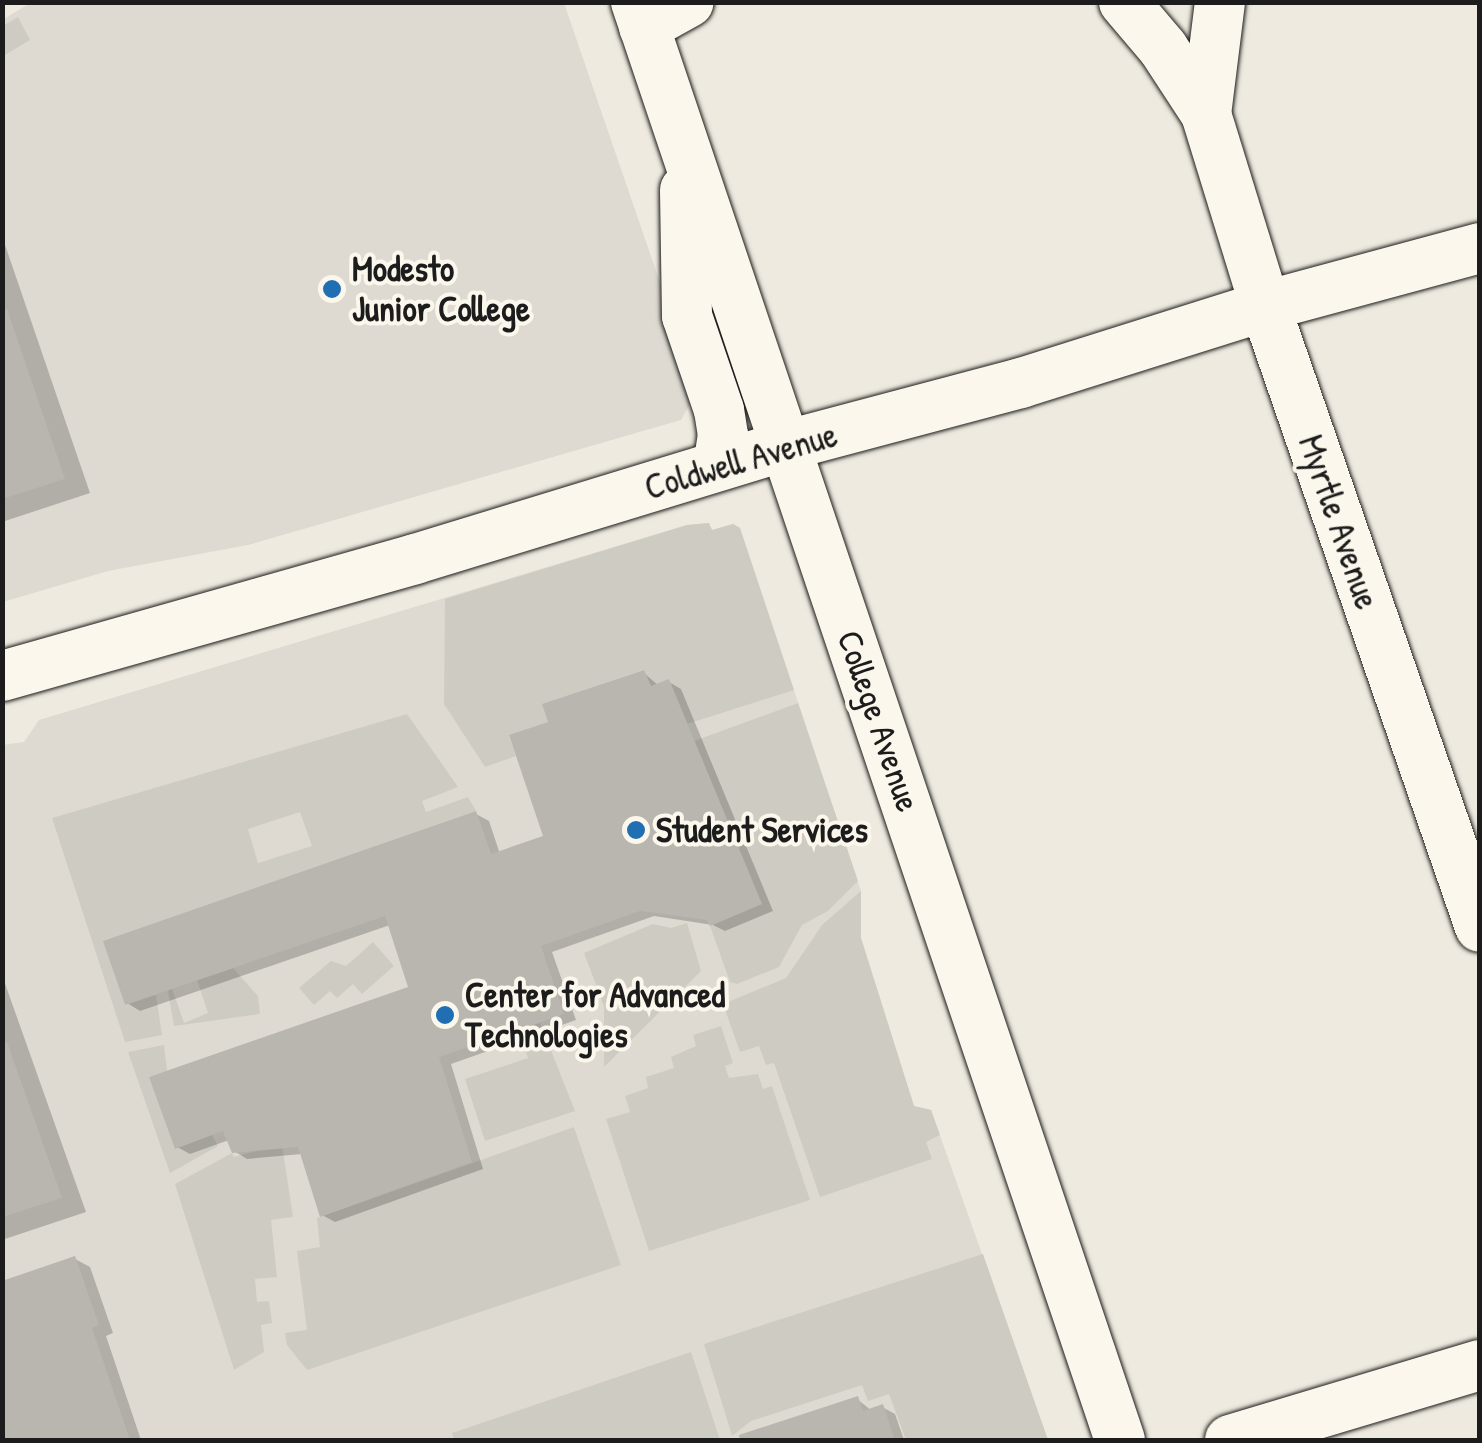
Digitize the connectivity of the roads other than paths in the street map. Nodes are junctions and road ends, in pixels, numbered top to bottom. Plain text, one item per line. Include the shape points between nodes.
1 (689, 2) edge
2 (1124, 2) edge
3 (1220, 2) edge
4 (640, 14) edge
5 (1206, 114) junction
6 (686, 160) junction
7 (1480, 248) edge
8 (1264, 306) junction
9 (784, 446) junction
10 (718, 466) junction
11 (2, 676) edge
12 (1480, 927) edge
13 (1480, 1365) edge
14 (1120, 1440) edge
15 (1230, 1440) edge

1 - 4 street
2 - 5 street, Myrtle Avenue
3 - 5 street, Myrtle Avenue
4 - 6 street, College Avenue
5 - 8 street, Myrtle Avenue
6 - 9 street, College Avenue
6 - 10 street via 687,316 720,410
7 - 8 street, Coldwell Avenue
8 - 9 street, Coldwell Avenue via 1021,383
8 - 12 street, Myrtle Avenue
9 - 10 street, Coldwell Avenue
9 - 14 street, College Avenue
10 - 11 street, Coldwell Avenue
13 - 15 street

